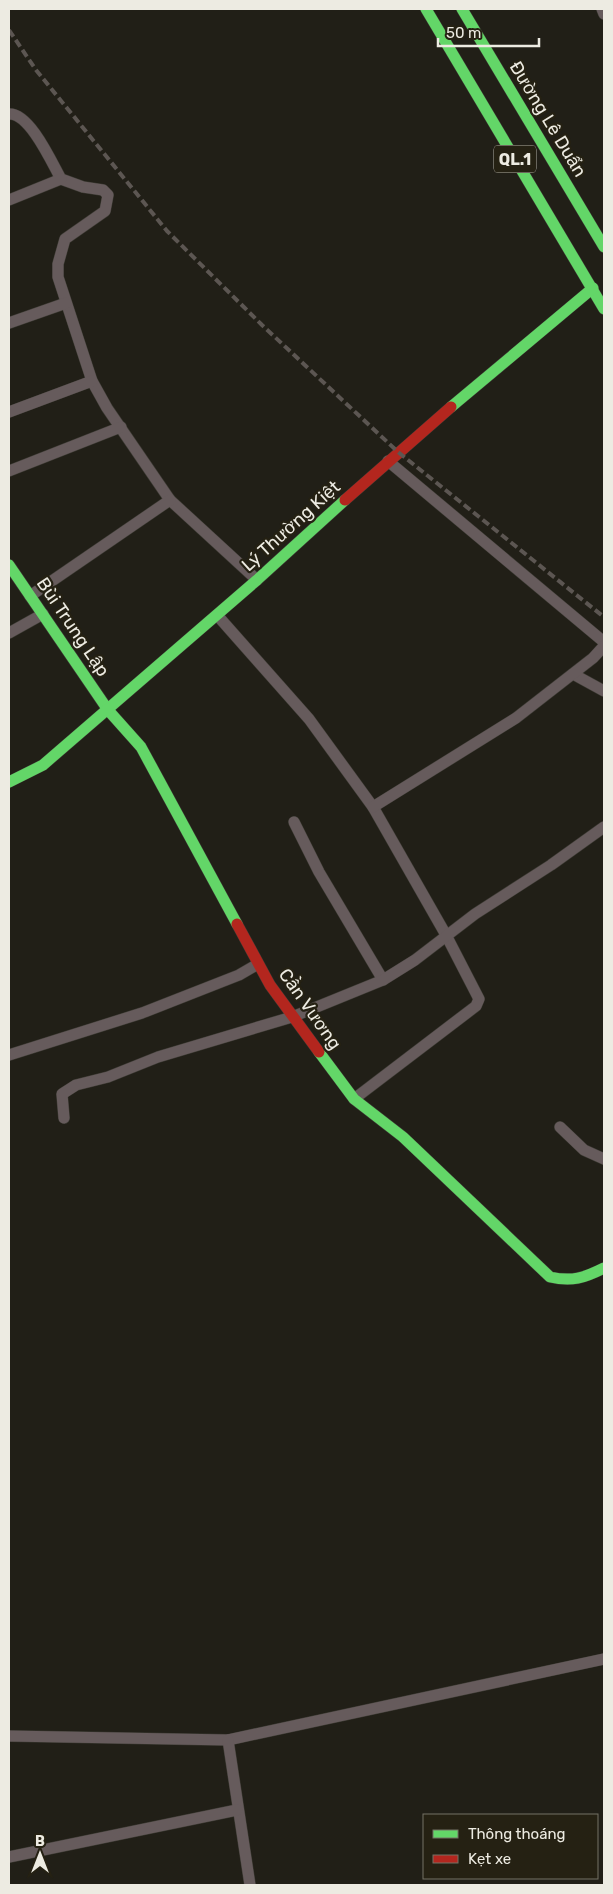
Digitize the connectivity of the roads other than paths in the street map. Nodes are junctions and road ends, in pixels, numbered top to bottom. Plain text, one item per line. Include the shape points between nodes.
1 (426, 9) edge
2 (476, 9) edge
3 (602, 9) edge
4 (463, 11) edge
5 (604, 14) edge
6 (9, 114) edge
7 (61, 179) junction
8 (9, 200) edge
9 (604, 248) edge
10 (604, 279) edge
11 (593, 288) junction
12 (66, 303) junction
13 (604, 309) edge
14 (9, 323) edge
15 (92, 381) junction
16 (9, 412) edge
17 (121, 427) junction
18 (388, 461) junction
19 (9, 471) edge
20 (170, 500) junction
21 (9, 564) edge
22 (257, 580) junction
23 (30, 596) junction
24 (43, 614) junction
25 (217, 615) junction
26 (9, 633) edge
27 (604, 642) edge
28 (604, 646) edge
29 (573, 674) junction
30 (604, 691) edge
31 (108, 710) junction
32 (9, 782) edge
33 (373, 807) junction
34 (294, 822) dead end
35 (604, 827) edge
36 (446, 935) junction
37 (258, 964) junction
38 (383, 980) junction
39 (292, 1018) junction
40 (9, 1055) edge
41 (354, 1099) junction
42 (64, 1118) dead end
43 (560, 1126) dead end
44 (604, 1159) edge
45 (604, 1268) edge
46 (604, 1659) edge
47 (9, 1736) edge
48 (228, 1740) junction
49 (238, 1810) junction
50 (9, 1857) edge
51 (250, 1885) edge

1 - 11 main road, QL.1
2 - 4 street
3 - 5 street
4 - 9 main road, Đường Lê Duẩn / QL.1
6 - 7 street via 20,116 27,124
7 - 8 street
7 - 12 street via 103,190 108,200 105,211 70,234 63,243 58,277
10 - 11 main road, Lý Thường Kiệt
11 - 13 main road, QL.1
11 - 18 main road, Lý Thường Kiệt
12 - 14 street
12 - 15 street
15 - 16 street
15 - 17 street
17 - 19 street
17 - 20 street
18 - 22 main road, Lý Thường Kiệt
18 - 27 street
20 - 22 street
20 - 23 street
21 - 23 main road, Bùi Trung Lập
22 - 25 main road, Lý Thường Kiệt
23 - 24 main road, Bùi Trung Lập
24 - 26 street
24 - 31 main road, Bùi Trung Lập
25 - 31 main road, Lý Thường Kiệt
25 - 33 street via 308,719
28 - 29 street
29 - 30 street
29 - 33 street via 516,718
31 - 32 main road, Lý Thường Kiệt via 43,766
31 - 37 main road, Cần Vương via 141,747
33 - 36 street
34 - 38 street via 319,872
35 - 36 street
36 - 38 street
36 - 41 street via 479,1000 478,1004
37 - 39 main road, Cần Vương
37 - 40 street via 239,976 142,1013
38 - 39 street
39 - 41 main road, Cần Vương
39 - 42 street via 198,1044 108,1077 70,1087 62,1094
41 - 45 main road, Cần Vương via 403,1137 550,1277 567,1281
43 - 44 street via 584,1150
46 - 48 street
47 - 48 street
48 - 49 street
49 - 50 street
49 - 51 street

